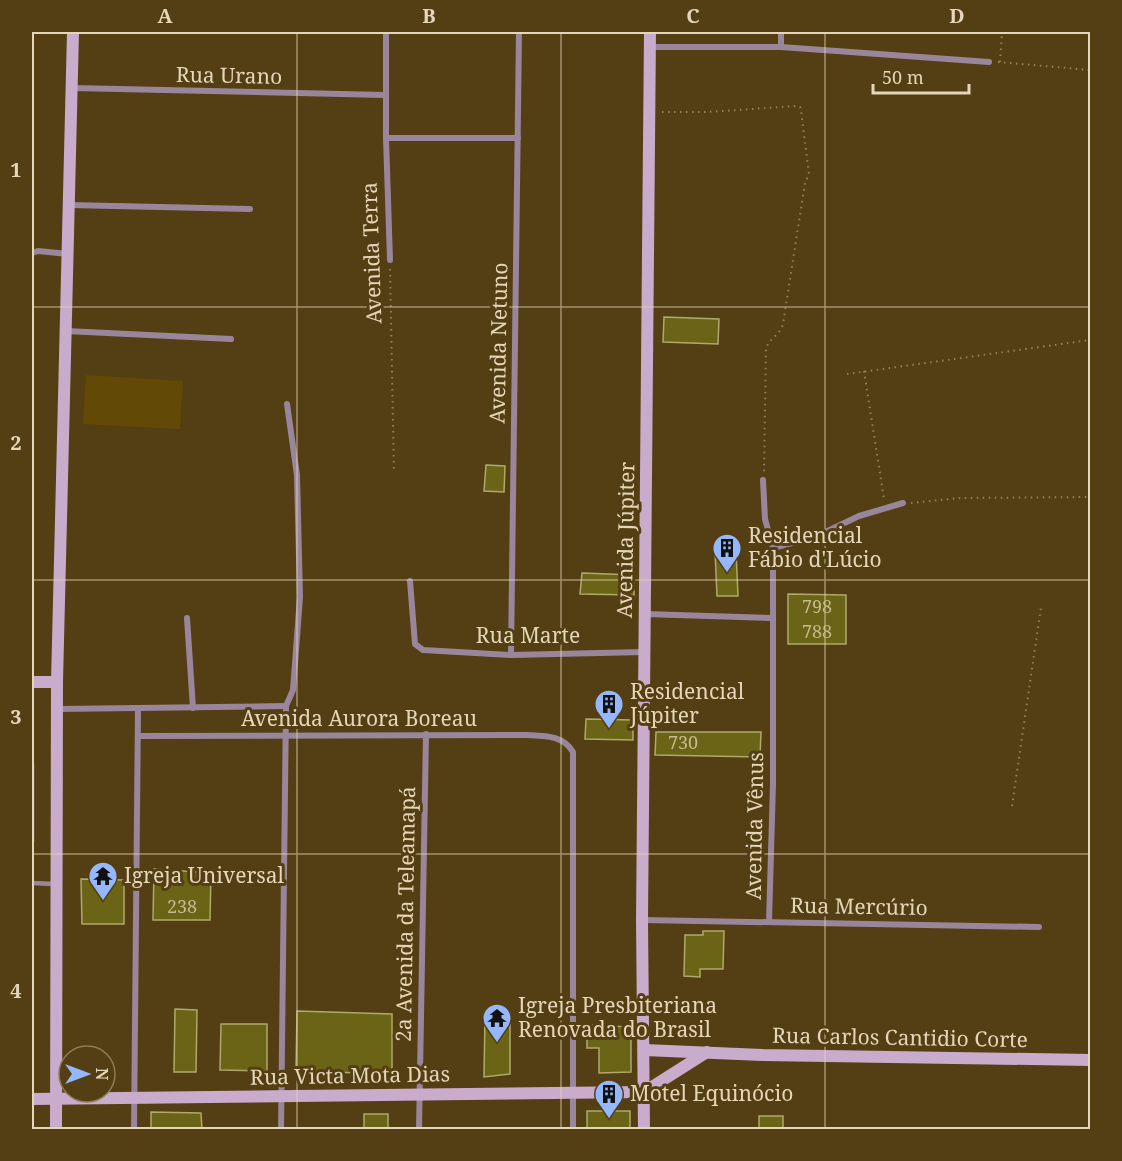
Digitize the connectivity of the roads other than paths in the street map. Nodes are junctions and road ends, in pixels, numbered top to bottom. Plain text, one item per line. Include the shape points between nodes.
1 (73, 32) edge
2 (386, 32) edge
3 (519, 32) edge
4 (650, 32) edge
5 (781, 32) edge
6 (650, 47) junction
7 (781, 47) junction
8 (989, 62) road end
9 (72, 88) junction
10 (385, 95) junction
11 (386, 138) junction
12 (518, 138) junction
13 (69, 205) junction
14 (250, 209) dead end
15 (32, 253) edge
16 (68, 255) junction
17 (390, 260) road end
18 (66, 331) junction
19 (231, 339) dead end
20 (287, 404) dead end
21 (764, 480) road end
22 (901, 504) road end
23 (773, 548) junction
24 (410, 581) dead end
25 (645, 614) junction
26 (187, 618) dead end
27 (772, 618) junction
28 (644, 652) junction
29 (511, 655) junction
30 (32, 682) edge
31 (57, 682) junction
32 (285, 706) junction
33 (138, 708) junction
34 (193, 708) junction
35 (57, 709) junction
36 (426, 734) junction
37 (285, 735) junction
38 (138, 736) junction
39 (32, 764) edge
40 (32, 841) edge
41 (32, 884) edge
42 (57, 884) junction
43 (642, 920) junction
44 (769, 922) junction
45 (1039, 927) dead end
46 (644, 1050) junction
47 (708, 1051) junction
48 (1090, 1060) edge
49 (644, 1092) junction
50 (573, 1093) junction
51 (420, 1095) junction
52 (281, 1096) junction
53 (135, 1098) junction
54 (32, 1099) edge
55 (56, 1099) junction
56 (56, 1130) edge
57 (134, 1130) edge
58 (280, 1130) edge
59 (419, 1130) edge
60 (573, 1130) edge
61 (644, 1130) edge

1 - 9 main road
2 - 10 street, Avenida Terra
3 - 12 street, Avenida Netuno
4 - 6 main road, Avenida Júpiter
5 - 7 street
6 - 7 street
6 - 25 main road, Avenida Júpiter
7 - 8 street
9 - 10 street, Rua Urano
9 - 13 main road
10 - 11 street, Avenida Terra
11 - 12 street
11 - 17 street, Avenida Terra
12 - 29 street, Avenida Netuno
13 - 14 street
13 - 16 main road
15 - 16 street
16 - 18 main road
18 - 19 street
18 - 31 main road
20 - 32 street via 297,475 300,597 293,690
21 - 23 street, Avenida Vênus via 765,519
22 - 23 street via 859,516 815,537
23 - 27 street, Avenida Vênus
24 - 29 street, Rua Marte via 418,648
25 - 27 street
25 - 28 main road, Avenida Júpiter
26 - 34 street
27 - 44 street, Avenida Vênus
28 - 29 street, Rua Marte
28 - 43 main road, Avenida Júpiter
30 - 31 main road
31 - 35 main road
32 - 34 street
32 - 37 street
33 - 34 street
33 - 35 street
33 - 38 street
35 - 42 main road
36 - 37 street, Avenida Aurora Boreau
36 - 50 street, Avenida Aurora Boreau via 545,736 568,744 573,753
36 - 51 street, 2a Avenida da Teleamapá
37 - 38 street, Avenida Aurora Boreau
37 - 52 street
38 - 53 street
39 - 40 lane
41 - 42 lane
42 - 55 main road
43 - 44 street, Rua Mercúrio
43 - 46 main road, Avenida Júpiter
44 - 45 street, Rua Mercúrio
46 - 47 main road, Rua Carlos Cantidio Corte
46 - 49 main road, Avenida Júpiter
47 - 48 main road, Rua Carlos Cantidio Corte
47 - 49 main road
49 - 50 main road, Rua Victa Mota Dias
49 - 61 main road, Avenida Júpiter
50 - 51 main road, Rua Victa Mota Dias
50 - 60 street
51 - 52 main road, Rua Victa Mota Dias
51 - 59 street, 2a Avenida da Teleamapá
52 - 53 main road, Rua Victa Mota Dias
52 - 58 street
53 - 55 main road, Rua Victa Mota Dias
53 - 57 street
54 - 55 main road, Rua Victa Mota Dias
55 - 56 main road

